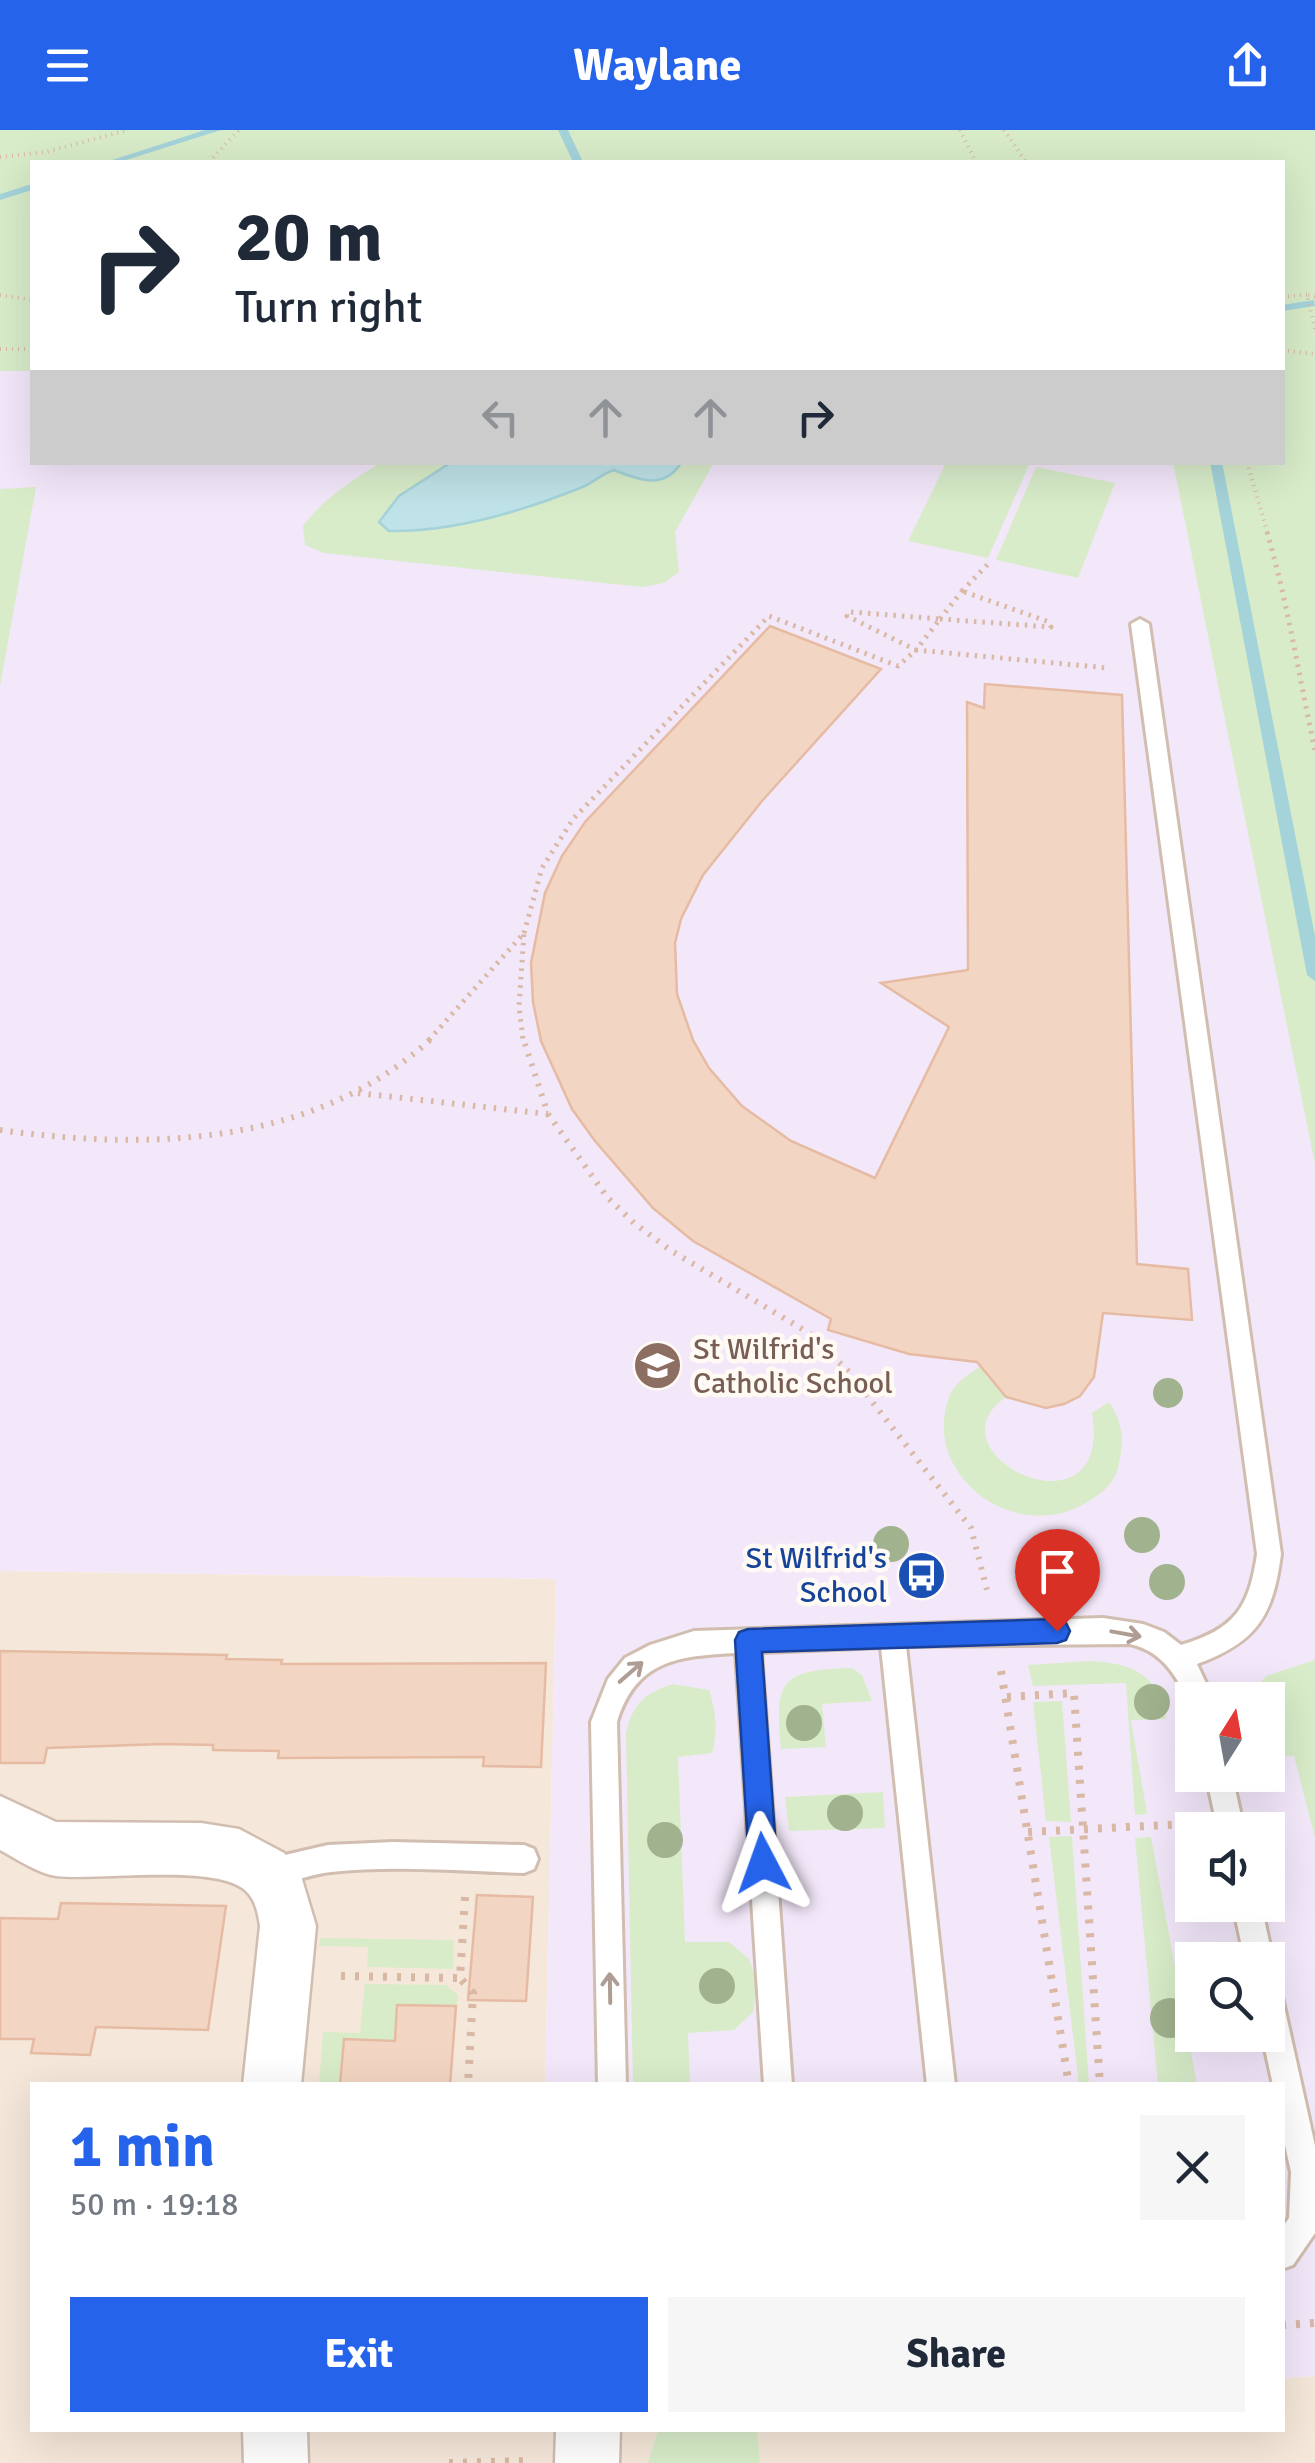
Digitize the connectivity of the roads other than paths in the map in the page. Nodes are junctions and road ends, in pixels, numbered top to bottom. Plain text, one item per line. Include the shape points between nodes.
1 (1140, 624) dead end
2 (892, 1634) junction
3 (748, 1640) junction
4 (1176, 1658) junction
5 (1194, 1682) edge
6 (0, 1822) edge
7 (524, 1859) dead end
8 (265, 1872) junction
9 (1280, 2052) edge
10 (272, 2082) edge
11 (612, 2082) edge
12 (778, 2082) edge
13 (941, 2082) edge
14 (1285, 2250) edge
15 (275, 2432) edge
16 (276, 2463) edge

1 - 4 lane via 1269,1554 1266,1589 1248,1623 1218,1648
2 - 3 lane
2 -> 4 lane via 1120,1631 1156,1640
2 - 13 lane
11 -> 3 lane via 604,1722 612,1692 626,1670 658,1652
3 - 12 lane
4 - 5 lane
6 - 8 street via 53,1849 201,1850 238,1856
7 - 8 lane via 338,1856
8 - 10 street via 282,1895 288,1926
9 - 14 lane via 1306,2172 1304,2222
15 - 16 street

